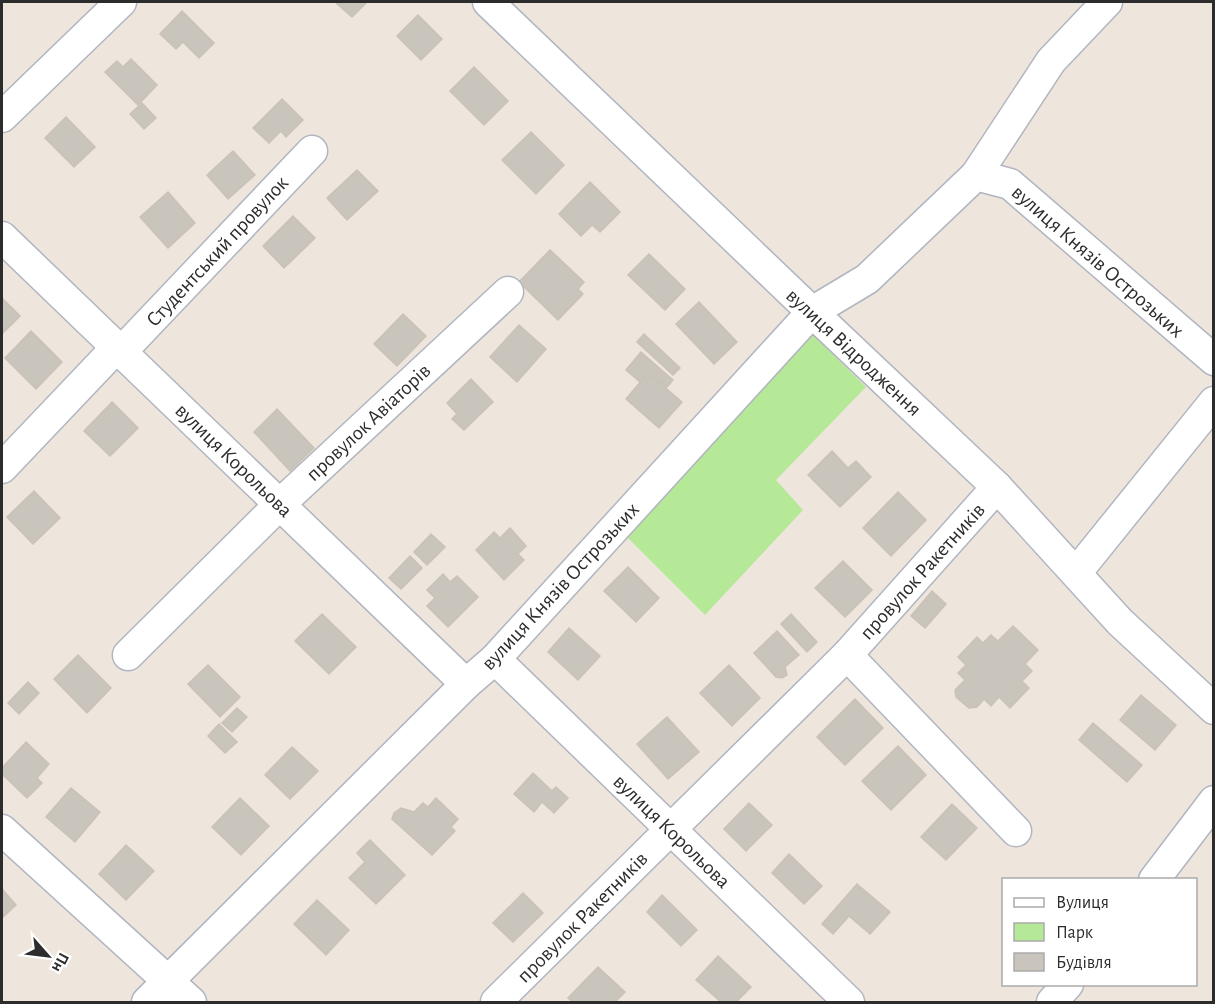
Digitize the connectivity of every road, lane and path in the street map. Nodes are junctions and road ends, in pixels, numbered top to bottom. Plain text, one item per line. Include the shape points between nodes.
1 (122, 2) edge
2 (488, 2) edge
3 (1107, 2) edge
4 (2, 117) edge
5 (312, 151) dead end
6 (976, 175) junction
7 (2, 237) edge
8 (508, 292) dead end
9 (812, 312) junction
10 (120, 349) junction
11 (1214, 360) edge
12 (1214, 402) edge
13 (2, 468) edge
14 (997, 487) junction
15 (280, 504) junction
16 (1076, 573) junction
17 (128, 655) dead end
18 (847, 655) junction
19 (495, 659) junction
20 (466, 684) junction
21 (1214, 709) edge
22 (1214, 801) edge
23 (2, 830) edge
24 (670, 830) junction
25 (1016, 831) dead end
26 (1155, 878) edge
27 (168, 981) junction
28 (1066, 986) edge
29 (147, 1002) edge
30 (191, 1002) edge
31 (496, 1002) edge
32 (849, 1002) edge
33 (1052, 1002) edge

1 - 4 street
2 - 9 street, вулиця Відродження
3 - 6 street, вулиця Князів Острозьких via 1052,61
5 - 10 street, Студентський провулок
6 - 9 street, вулиця Князів Острозьких via 867,279
6 - 11 street, вулиця Князів Острозьких via 1010,184
7 - 10 street, вулиця Корольова
8 - 15 street, провулок Авіаторів
9 - 14 street, вулиця Відродження
9 - 19 street, вулиця Князів Острозьких
10 - 13 street, Студентський провулок
10 - 15 street, вулиця Корольова
12 - 16 street
14 - 16 street, вулиця Відродження
14 - 18 street, провулок Ракетників
15 - 17 street, провулок Авіаторів
15 - 20 street, вулиця Корольова
16 - 21 street, вулиця Відродження via 1120,622
18 - 24 street, провулок Ракетників
18 - 25 street, провулок Ракетників
19 - 20 street, вулиця Князів Острозьких
19 - 24 street, вулиця Корольова
20 - 27 street, вулиця Князів Острозьких
22 - 26 street
23 - 27 street
24 - 31 street, провулок Ракетників
24 - 32 street, вулиця Корольова
27 - 29 street, вулиця Князів Острозьких
27 - 30 street
28 - 33 street

